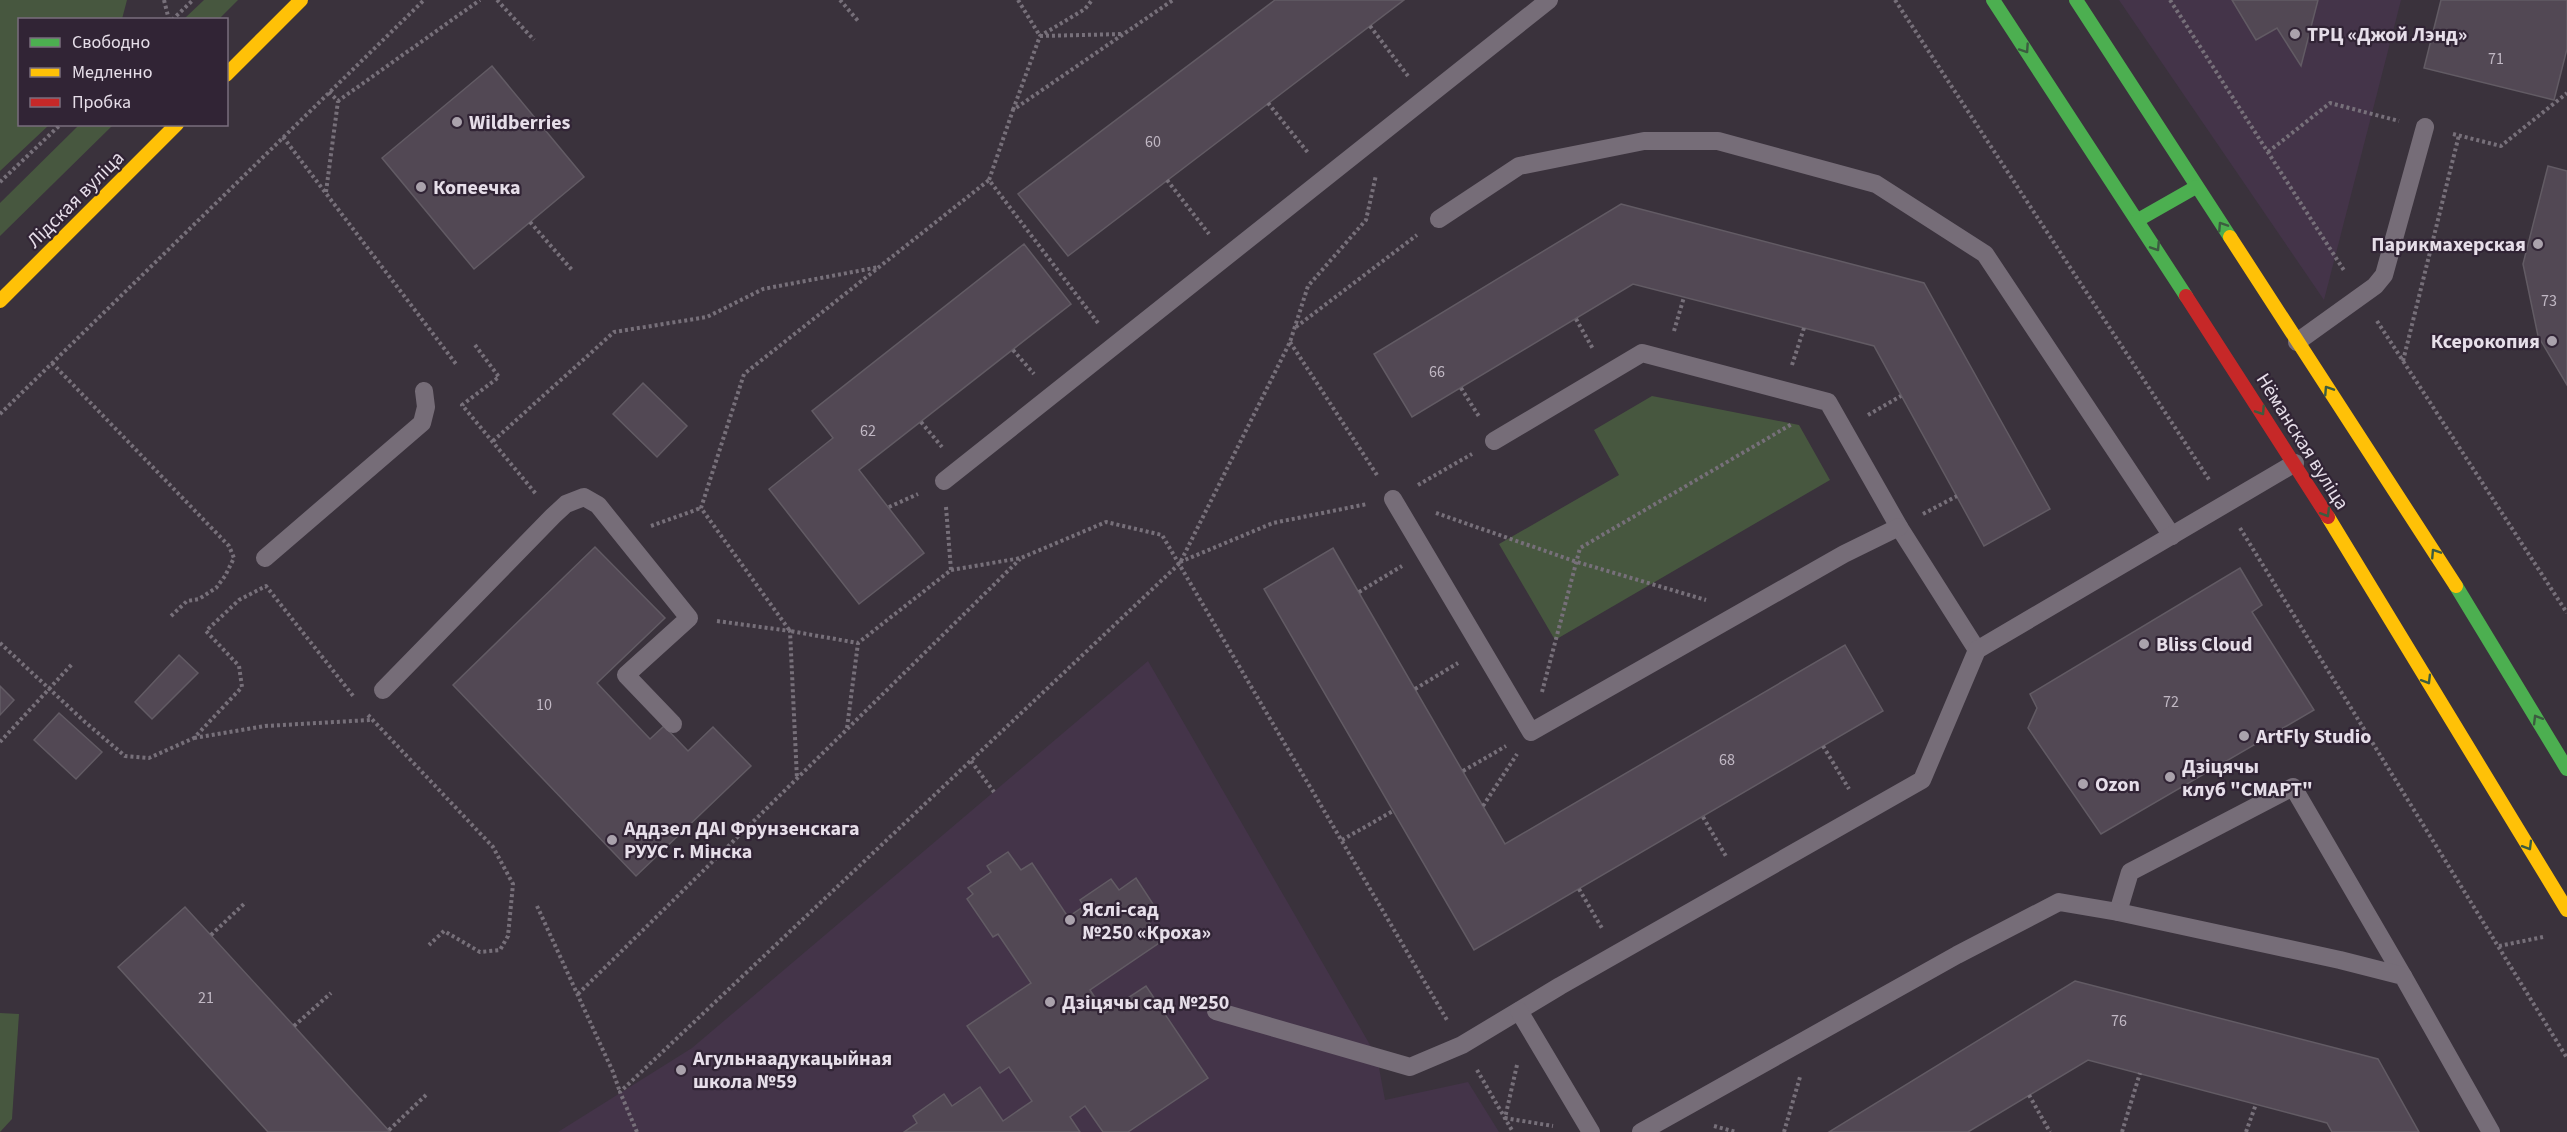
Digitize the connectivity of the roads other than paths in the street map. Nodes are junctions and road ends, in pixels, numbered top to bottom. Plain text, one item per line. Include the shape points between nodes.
1 (302, 0) edge
2 (1549, 0) edge
3 (1993, 0) edge
4 (2076, 0) edge
5 (228, 73) edge
6 (175, 126) edge
7 (2425, 127) dead end
8 (2196, 187) junction
9 (1439, 219) road end
10 (2138, 219) junction
11 (0, 301) edge
12 (2297, 342) junction
13 (424, 391) dead end
14 (1494, 441) road end
15 (2295, 463) junction
16 (944, 481) road end
17 (1393, 499) road end
18 (1899, 527) junction
19 (2172, 536) junction
20 (266, 558) dead end
21 (1977, 650) junction
22 (383, 690) dead end
23 (673, 724) dead end
24 (2567, 769) edge
25 (2567, 910) edge
26 (2118, 912) junction
27 (2403, 976) junction
28 (1216, 1011) dead end
29 (1523, 1017) junction
30 (1590, 1132) edge
31 (1641, 1132) edge
32 (2491, 1132) edge

1 - 5 main road
2 - 16 lane
3 -> 10 main road, Нёманская вуліца
4 - 8 main road
6 - 11 main road, Лідская вуліца
7 - 12 lane via 2384,275 2375,286
8 - 10 main road
12 -> 8 main road
9 - 19 lane via 1519,166 1644,141 1718,141 1876,184 1984,254
10 -> 15 main road, Нёманская вуліца
24 -> 12 main road via 2443,565
13 - 20 lane via 422,423
14 - 18 lane via 1642,353 1828,402
15 - 19 lane
15 -> 25 main road, Нёманская вуліца
17 - 18 lane via 1532,732 1844,554
18 - 21 lane
19 - 21 lane
21 - 29 lane via 1922,780 1617,954
22 - 23 lane via 553,516 584,497 598,505 689,618 626,675
26 - 27 lane
26 - 27 lane via 2130,872 2293,787
26 - 31 lane via 2059,902
27 - 32 lane
28 - 29 lane via 1410,1067
29 - 30 lane

